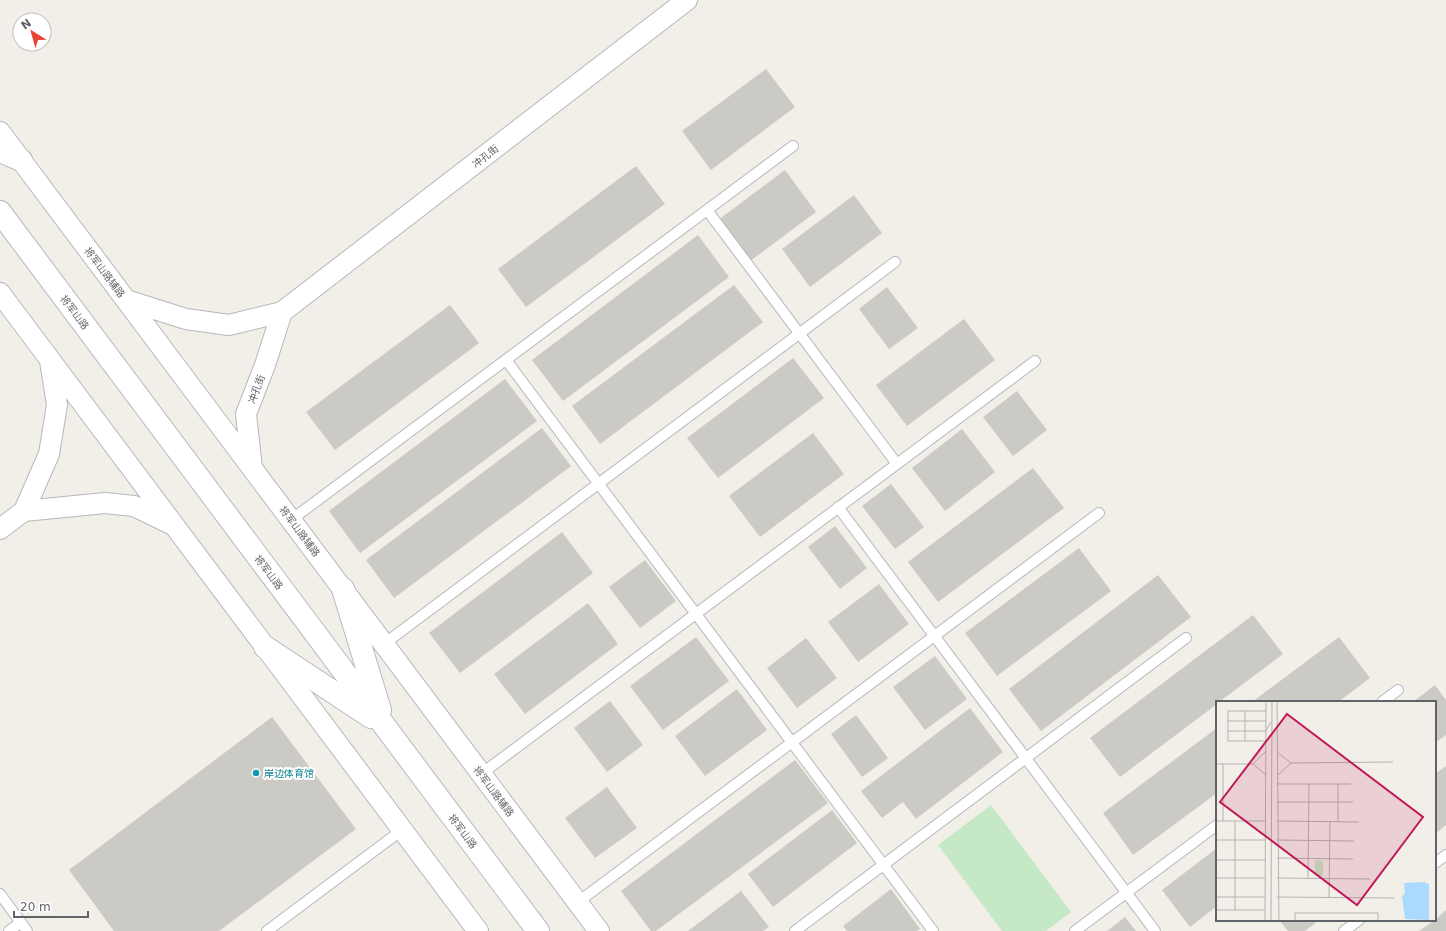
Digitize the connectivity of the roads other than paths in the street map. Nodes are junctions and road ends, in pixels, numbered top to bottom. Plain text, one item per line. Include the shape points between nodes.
1 (687, 0) edge
2 (0, 132) edge
3 (793, 146) dead end
4 (0, 151) edge
5 (21, 160) junction
6 (707, 210) junction
7 (0, 212) edge
8 (895, 262) dead end
9 (0, 293) edge
10 (126, 300) junction
11 (282, 312) junction
12 (800, 333) junction
13 (50, 359) junction
14 (506, 360) junction
15 (1035, 361) dead end
16 (897, 464) junction
17 (252, 468) junction
18 (599, 484) junction
19 (838, 507) junction
20 (24, 511) junction
21 (1099, 513) dead end
22 (291, 520) junction
23 (174, 525) junction
24 (0, 529) edge
25 (343, 589) junction
26 (696, 614) junction
27 (934, 636) junction
28 (1186, 638) dead end
29 (384, 644) junction
30 (265, 647) junction
31 (1398, 690) dead end
32 (1383, 701) edge
33 (384, 725) junction
34 (792, 742) junction
35 (1026, 758) junction
36 (481, 774) junction
37 (1216, 826) edge
38 (402, 830) junction
39 (1446, 855) edge
40 (1436, 862) edge
41 (883, 865) junction
42 (1126, 893) junction
43 (0, 894) edge
44 (578, 902) junction
45 (1358, 921) edge
46 (21, 922) junction
47 (9, 931) edge
48 (28, 931) edge
49 (267, 931) edge
50 (478, 931) edge
51 (538, 931) edge
52 (599, 931) edge
53 (795, 931) edge
54 (933, 931) edge
55 (1075, 931) edge
56 (1155, 931) edge
57 (1344, 931) edge

1 - 11 street, 冲孔街
2 - 5 street, 将军山路辅路
3 - 6 lane
4 - 5 street
5 - 10 street, 将军山路辅路
6 - 12 lane
6 - 14 lane
7 - 33 street, 将军山路
8 - 12 lane
9 - 13 street
10 - 11 street, 冲孔街 via 186,319 229,324
10 - 17 street, 将军山路辅路
11 - 17 street, 冲孔街 via 246,414
12 - 16 lane
12 - 18 lane
13 - 20 street via 57,405 49,454
13 - 23 street
14 - 18 lane
14 - 22 lane
15 - 16 lane
16 - 19 lane
17 - 22 street, 将军山路辅路
18 - 26 lane
18 - 29 lane
19 - 26 lane
19 - 27 lane
20 - 23 street via 105,503 134,506
20 - 24 street
21 - 27 lane
22 - 25 street, 将军山路辅路
23 - 30 street
25 - 29 street, 将军山路辅路
25 - 33 street
26 - 34 lane
26 - 36 lane
27 - 34 lane
27 - 35 lane
28 - 35 lane
29 - 36 street, 将军山路辅路
30 - 33 street
30 - 38 street
31 - 32 lane
33 - 51 street, 将军山路
34 - 41 lane
34 - 44 lane
35 - 41 lane
35 - 42 lane
36 - 44 street, 将军山路辅路
37 - 42 lane
38 - 49 lane
38 - 50 street
39 - 40 lane
41 - 53 lane
41 - 54 lane
42 - 55 lane
42 - 56 lane
43 - 46 lane
44 - 52 street, 将军山路辅路
45 - 57 lane
46 - 47 lane
46 - 48 lane

